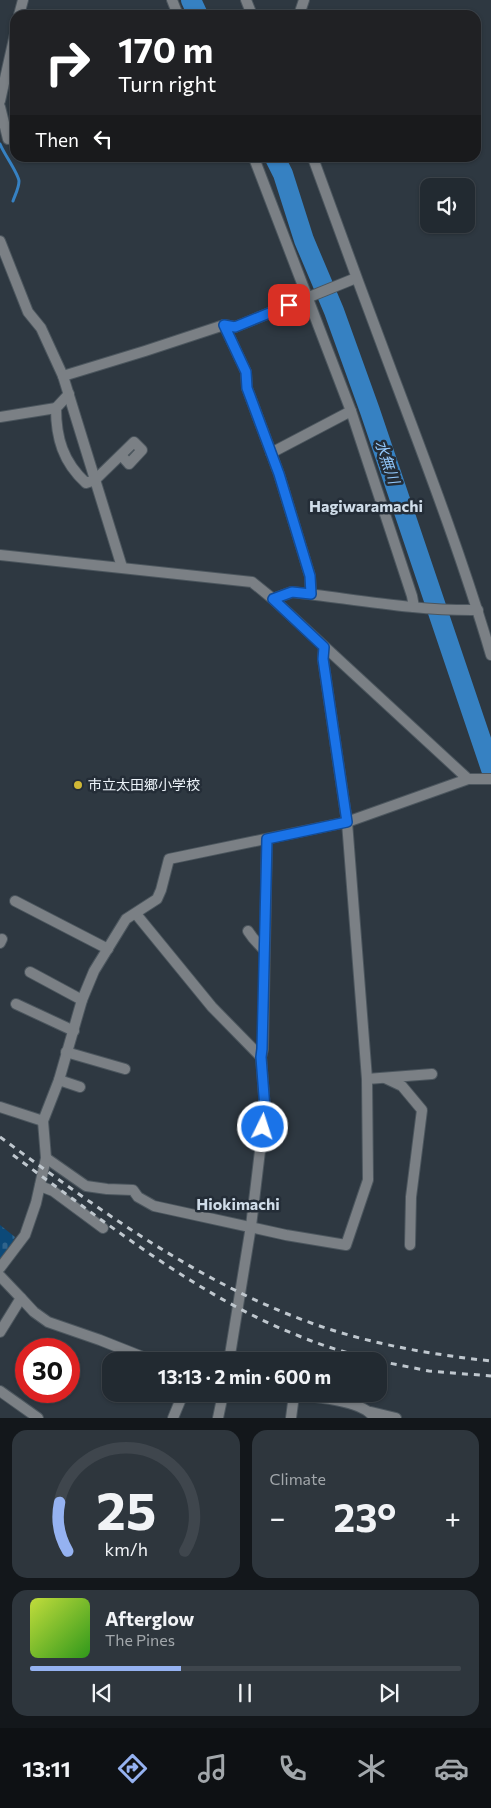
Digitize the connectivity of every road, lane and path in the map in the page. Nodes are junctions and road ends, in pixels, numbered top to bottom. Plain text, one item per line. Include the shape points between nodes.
1 (10, 56) edge
2 (0, 101) edge
3 (0, 107) edge
4 (8, 139) dead end
5 (256, 162) edge
6 (314, 162) edge
7 (0, 241) edge
8 (356, 278) junction
9 (307, 298) junction
10 (224, 325) junction
11 (63, 376) junction
12 (69, 394) junction
13 (56, 408) junction
14 (351, 410) junction
15 (0, 417) edge
16 (271, 452) junction
17 (121, 455) dead end
18 (95, 480) junction
19 (0, 554) edge
20 (122, 567) junction
21 (311, 594) junction
22 (273, 599) junction
23 (418, 607) junction
24 (478, 610) junction
25 (324, 647) junction
26 (491, 655) edge
27 (468, 779) junction
28 (486, 779) edge
29 (347, 822) junction
30 (267, 839) junction
31 (15, 901) dead end
32 (136, 914) junction
33 (248, 930) dead end
34 (108, 949) junction
35 (264, 950) junction
36 (30, 972) dead end
37 (82, 1000) junction
38 (16, 1004) dead end
39 (74, 1031) junction
40 (66, 1052) junction
41 (261, 1057) junction
42 (125, 1069) dead end
43 (432, 1074) dead end
44 (385, 1078) junction
45 (367, 1079) junction
46 (59, 1080) junction
47 (80, 1087) dead end
48 (0, 1107) edge
49 (43, 1121) junction
50 (46, 1158) junction
51 (40, 1186) junction
52 (251, 1226) junction
53 (103, 1228) dead end
54 (410, 1244) dead end
55 (0, 1268) edge
56 (0, 1276) edge
57 (21, 1298) junction
58 (0, 1332) edge
59 (130, 1352) edge
60 (230, 1352) edge
61 (0, 1391) edge
62 (180, 1402) edge
63 (221, 1402) edge
64 (293, 1402) edge
65 (344, 1402) edge
66 (372, 1415) edge
67 (38, 1418) edge
68 (173, 1418) edge
69 (218, 1418) edge
70 (291, 1418) edge
71 (396, 1418) edge

1 - 2 street
3 - 4 street
5 - 9 street
6 - 8 street
7 - 11 street via 28,312 41,328
8 - 9 street
8 - 24 street
9 - 10 street via 235,327
9 - 14 street
10 - 11 street
10 - 16 street via 246,372 247,388
11 - 12 street
12 - 13 street
12 - 18 street
13 - 15 street
13 - 18 street via 56,428 68,462 86,483
14 - 16 street
14 - 23 street
16 - 21 street via 310,576
17 - 18 street
18 - 20 street
19 - 20 street
20 - 22 street via 252,582
21 - 22 street via 292,592
21 - 23 street
22 - 25 street
23 - 24 street
24 - 26 street
25 - 27 street
25 - 29 street via 323,659
27 - 28 street
27 - 29 street
29 - 30 street
29 - 45 street
30 - 32 street via 169,859 156,899
30 - 35 street
31 - 34 street
32 - 34 street via 126,919
32 - 41 street via 212,1007
33 - 35 street
34 - 37 street
35 - 41 street
36 - 37 street
37 - 39 street
38 - 39 street
39 - 40 street
40 - 42 street
40 - 46 street
41 - 52 street via 265,1109
43 - 44 street
44 - 45 street
44 - 54 street via 402,1086 422,1110 411,1197
45 - 52 street via 368,1180 346,1245
46 - 47 street
46 - 49 street
48 - 49 street
49 - 50 street
50 - 51 street
50 - 52 street via 86,1186 133,1190 138,1197 154,1206
51 - 53 street via 53,1191
51 - 55 street via 25,1235
52 - 60 street
56 - 57 street
57 - 58 street
57 - 59 street via 48,1322
61 - 67 street
62 - 68 street
63 - 69 street
64 - 70 street
65 - 66 street
66 - 71 street

